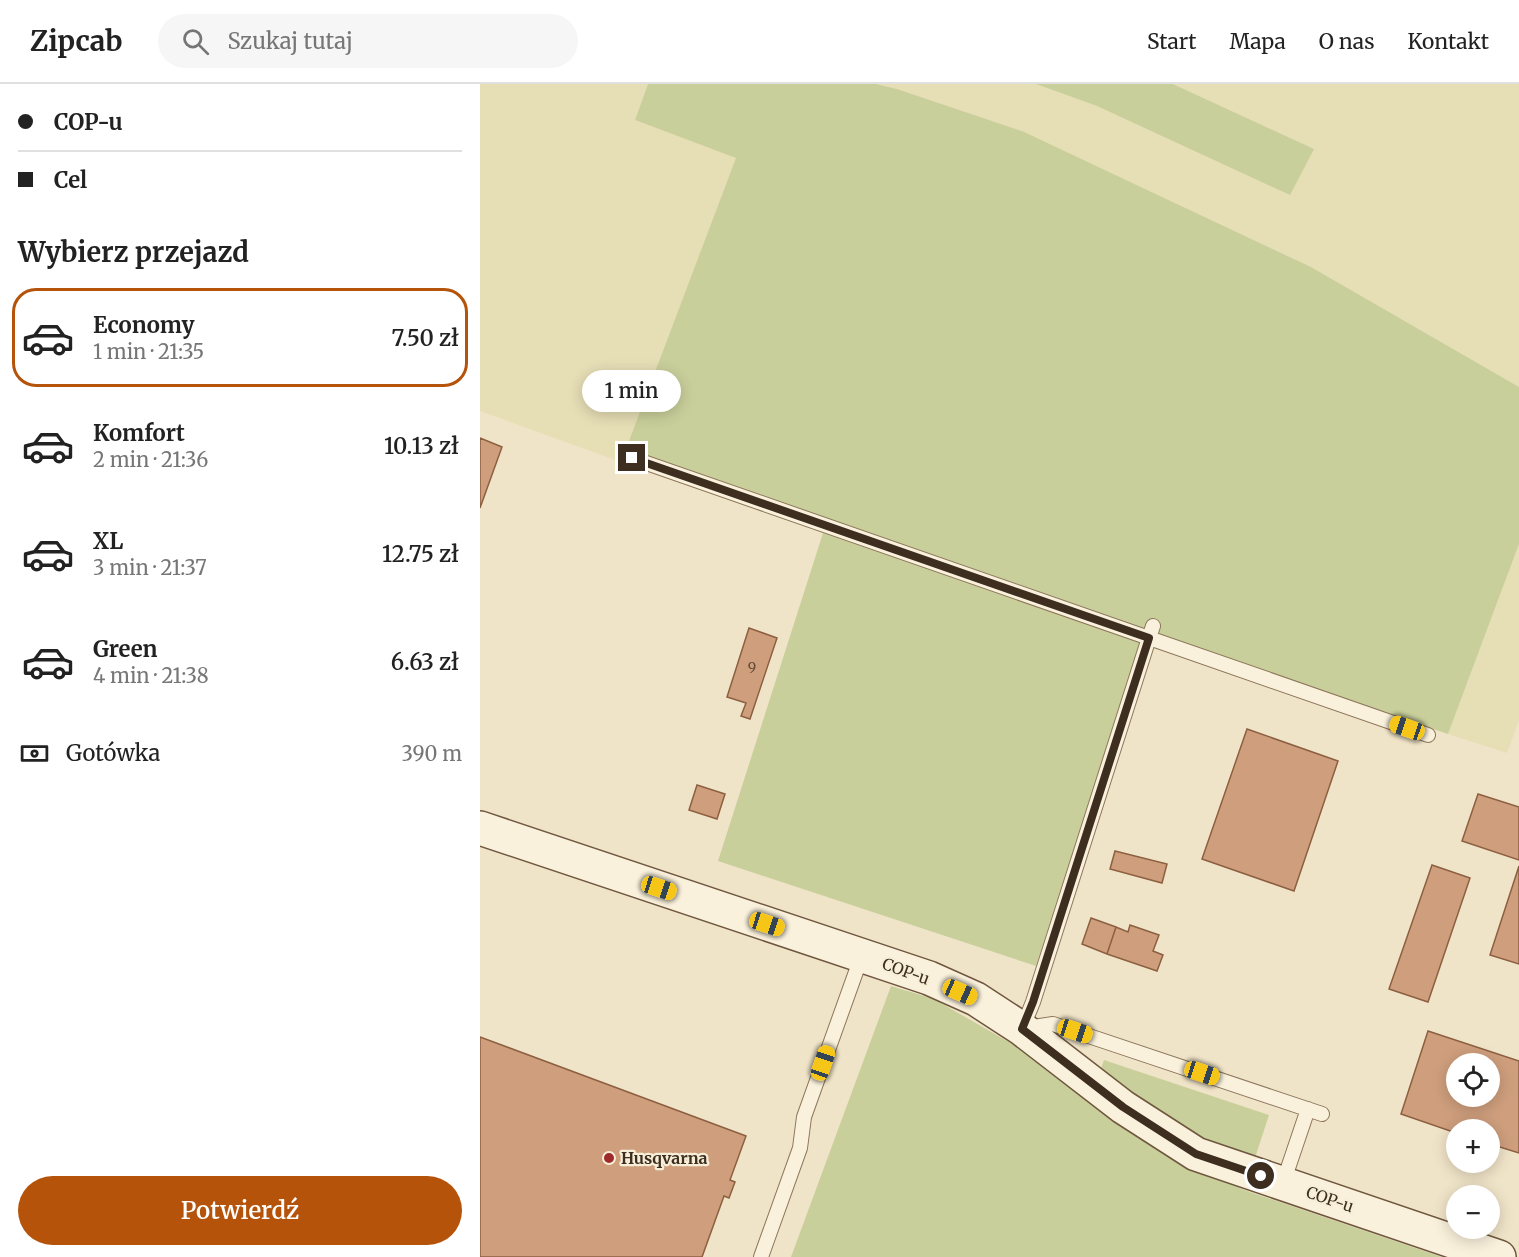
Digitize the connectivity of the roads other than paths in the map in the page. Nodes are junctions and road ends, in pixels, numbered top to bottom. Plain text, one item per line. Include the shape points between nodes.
1 (632, 458) dead end
2 (1151, 632) junction
3 (1428, 735) dead end
4 (480, 828) edge
5 (862, 955) junction
6 (1022, 1029) junction
7 (1308, 1109) junction
8 (1322, 1114) dead end
9 (1283, 1183) junction
10 (761, 1257) edge
11 (1499, 1257) edge

1 - 2 lane
2 - 3 lane
2 - 6 lane
4 - 5 main road, COP-u
5 - 6 main road, COP-u via 976,999
5 - 10 lane via 804,1117 800,1148
6 - 7 lane via 1053,1024
6 - 9 main road, COP-u via 1123,1107 1196,1154
7 - 8 lane
7 - 9 lane
9 - 11 main road, COP-u

